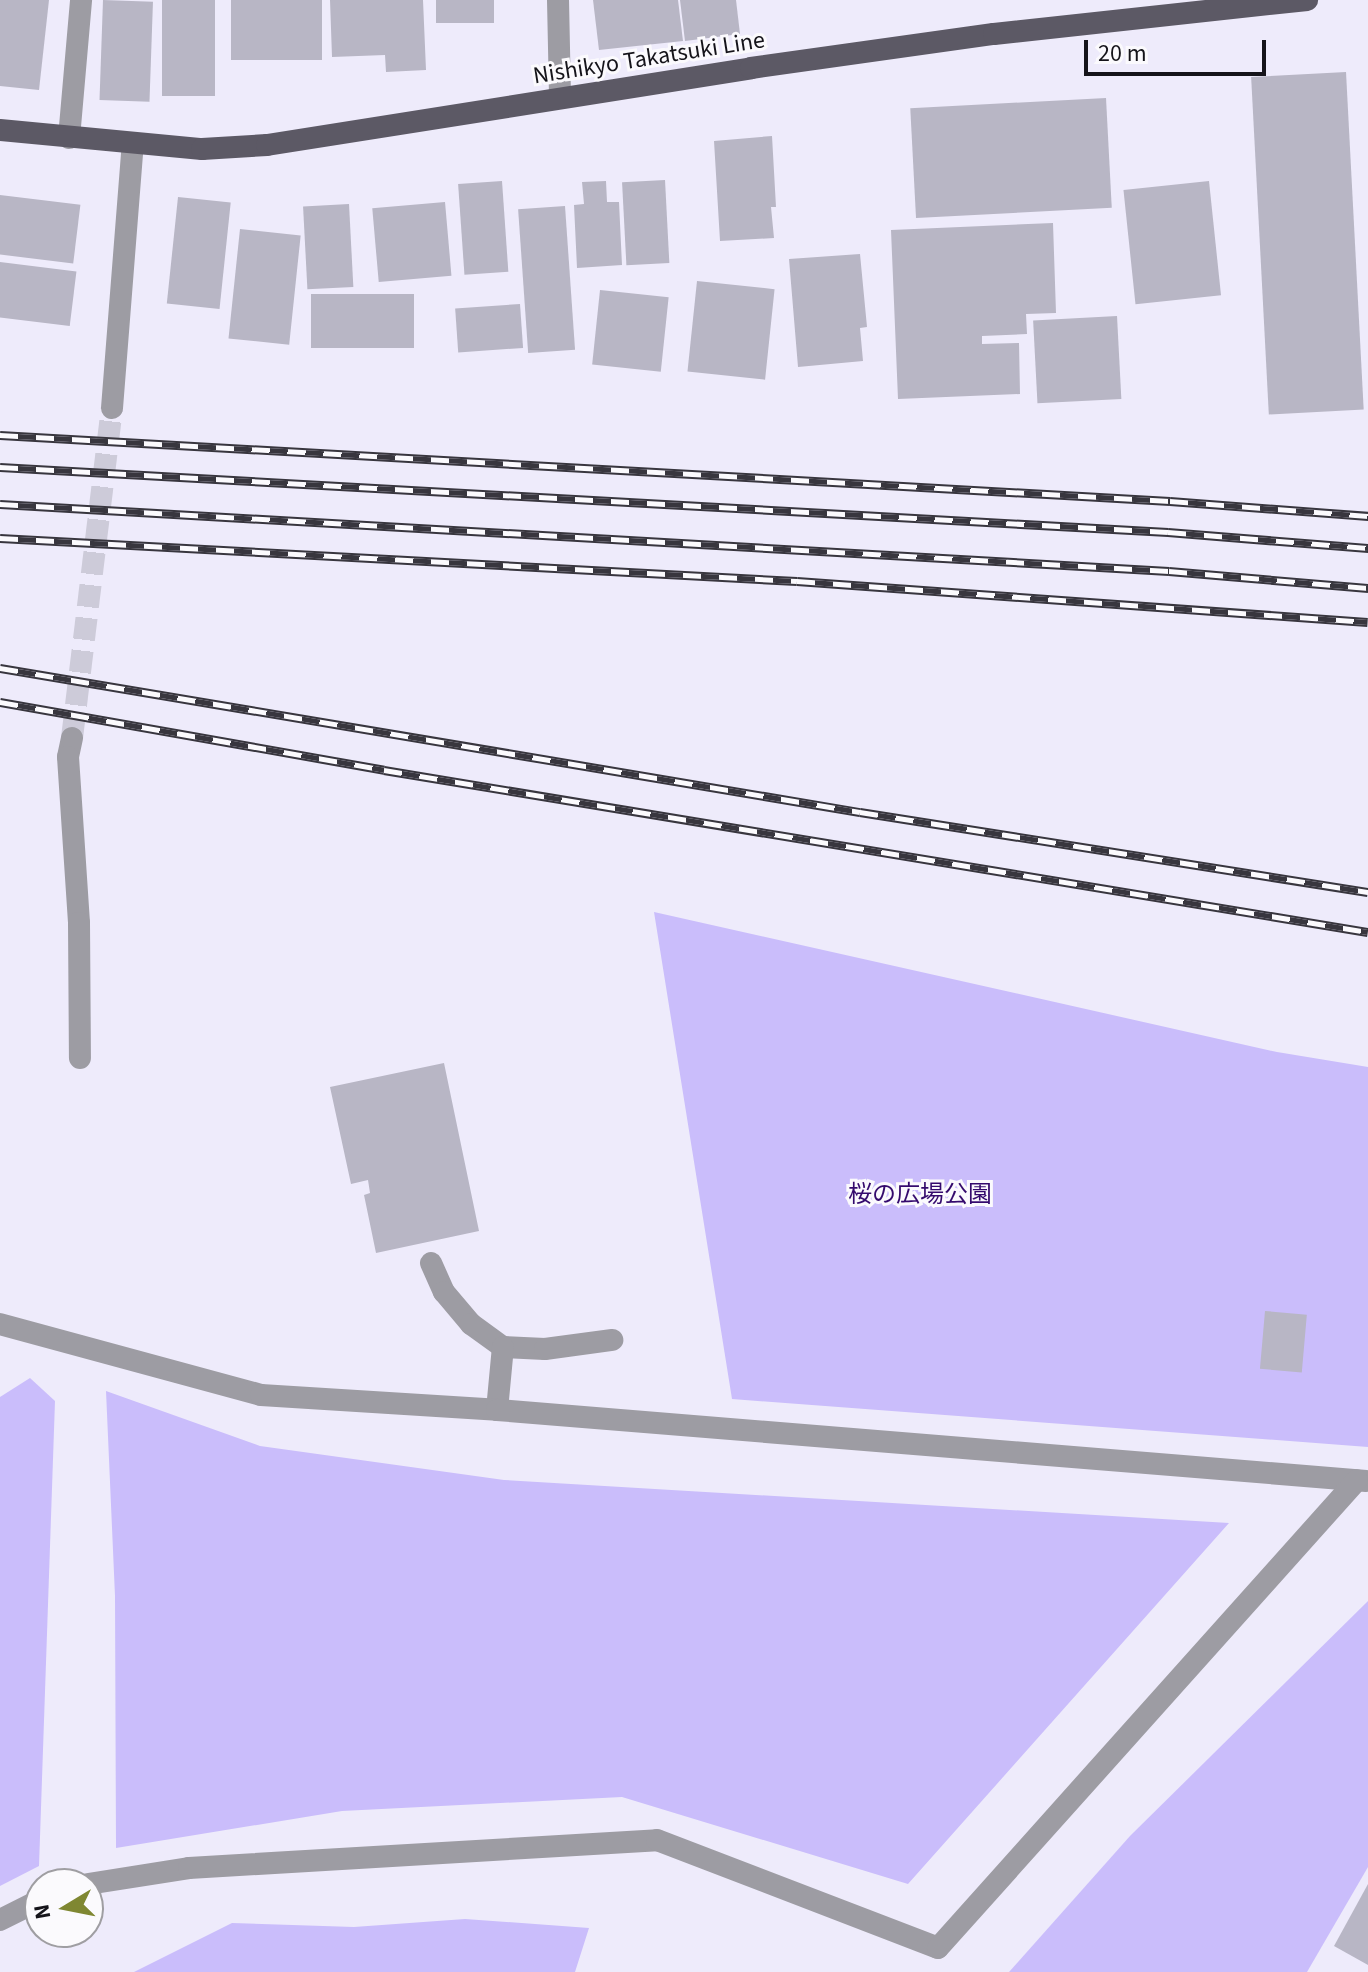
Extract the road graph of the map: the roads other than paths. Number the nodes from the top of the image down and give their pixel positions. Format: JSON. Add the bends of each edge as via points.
{"nodes":[{"id":1,"x":81,"y":0,"type":"edge"},
{"id":2,"x":558,"y":0,"type":"edge"},
{"id":3,"x":1307,"y":0,"type":"edge"},
{"id":4,"x":560,"y":97,"type":"junction"},
{"id":5,"x":0,"y":130,"type":"edge"},
{"id":6,"x":69,"y":138,"type":"junction"},
{"id":7,"x":133,"y":144,"type":"junction"},
{"id":8,"x":112,"y":408,"type":"tunnel mouth"},
{"id":9,"x":72,"y":738,"type":"tunnel mouth"},
{"id":10,"x":80,"y":1058,"type":"dead end"},
{"id":11,"x":431,"y":1263,"type":"dead end"},
{"id":12,"x":0,"y":1324,"type":"edge"},
{"id":13,"x":612,"y":1340,"type":"dead end"},
{"id":14,"x":503,"y":1347,"type":"junction"},
{"id":15,"x":497,"y":1410,"type":"junction"},
{"id":16,"x":1362,"y":1480,"type":"edge"},
{"id":17,"x":104,"y":1881,"type":"edge"},
{"id":18,"x":24,"y":1908,"type":"edge"},
{"id":19,"x":0,"y":1920,"type":"edge"}],
"edges":[{"from":1,"to":6,"type":"street"},
{"from":2,"to":4,"type":"street"},
{"from":3,"to":4,"type":"main road","name":"Nishikyo Takatsuki Line","via":[[994,34]]},
{"from":4,"to":7,"type":"main road","name":"Nishikyo Takatsuki Line","via":[[267,145],[202,149]]},
{"from":5,"to":6,"type":"main road","name":"Nishikyo Takatsuki Line"},
{"from":6,"to":7,"type":"main road","name":"Nishikyo Takatsuki Line"},
{"from":7,"to":8,"type":"street"},
{"from":9,"to":10,"type":"street","via":[[68,757],[79,923]]},
{"from":11,"to":14,"type":"street","via":[[444,1292]]},
{"from":12,"to":15,"type":"street","via":[[261,1395]]},
{"from":13,"to":14,"type":"street","via":[[545,1349]]},
{"from":14,"to":15,"type":"street"},
{"from":15,"to":16,"type":"street"},
{"from":16,"to":17,"type":"street","via":[[938,1948],[657,1840],[189,1868]]},
{"from":18,"to":19,"type":"street"}]}
